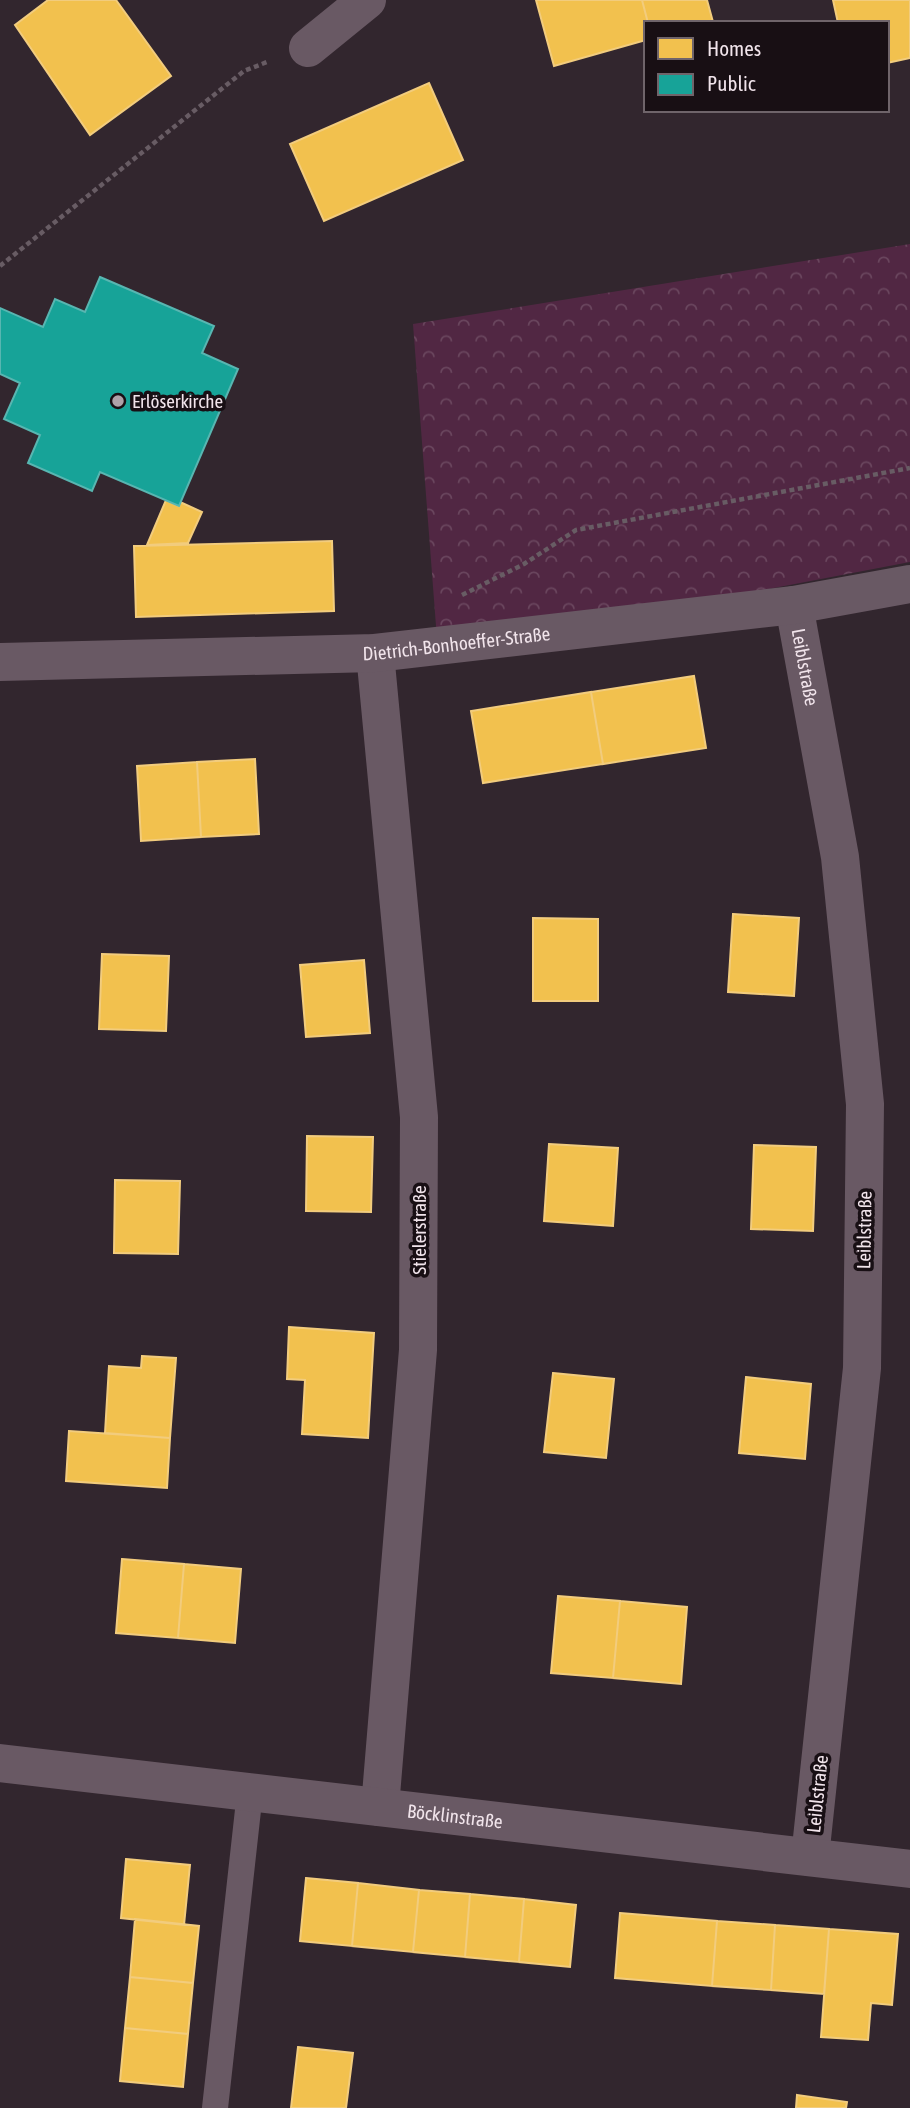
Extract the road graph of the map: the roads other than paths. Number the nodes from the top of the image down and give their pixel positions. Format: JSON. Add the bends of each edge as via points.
{"nodes":[{"id":1,"x":367,"y":0,"type":"edge"},
{"id":2,"x":308,"y":48,"type":"road end"},
{"id":3,"x":910,"y":584,"type":"edge"},
{"id":4,"x":794,"y":605,"type":"junction"},
{"id":5,"x":376,"y":653,"type":"junction"},
{"id":6,"x":0,"y":662,"type":"edge"},
{"id":7,"x":0,"y":1763,"type":"edge"},
{"id":8,"x":250,"y":1792,"type":"junction"},
{"id":9,"x":380,"y":1807,"type":"junction"},
{"id":10,"x":810,"y":1857,"type":"junction"},
{"id":11,"x":910,"y":1869,"type":"edge"},
{"id":12,"x":215,"y":2108,"type":"edge"}],
"edges":[{"from":1,"to":2,"type":"street"},
{"from":3,"to":4,"type":"street","name":"Dietrich-Bonhoeffer-Straße"},
{"from":4,"to":5,"type":"street","name":"Dietrich-Bonhoeffer-Straße"},
{"from":4,"to":10,"type":"street","name":"Leiblstraße","via":[[840,858],[865,1104],[862,1367]]},
{"from":5,"to":6,"type":"street","name":"Dietrich-Bonhoeffer-Straße"},
{"from":5,"to":9,"type":"street","name":"Stielerstraße","via":[[419,1117],[418,1350]]},
{"from":7,"to":8,"type":"street","name":"Böcklinstraße"},
{"from":8,"to":9,"type":"street","name":"Böcklinstraße"},
{"from":8,"to":12,"type":"lane"},
{"from":9,"to":10,"type":"street","name":"Böcklinstraße"},
{"from":10,"to":11,"type":"street","name":"Böcklinstraße"}]}
